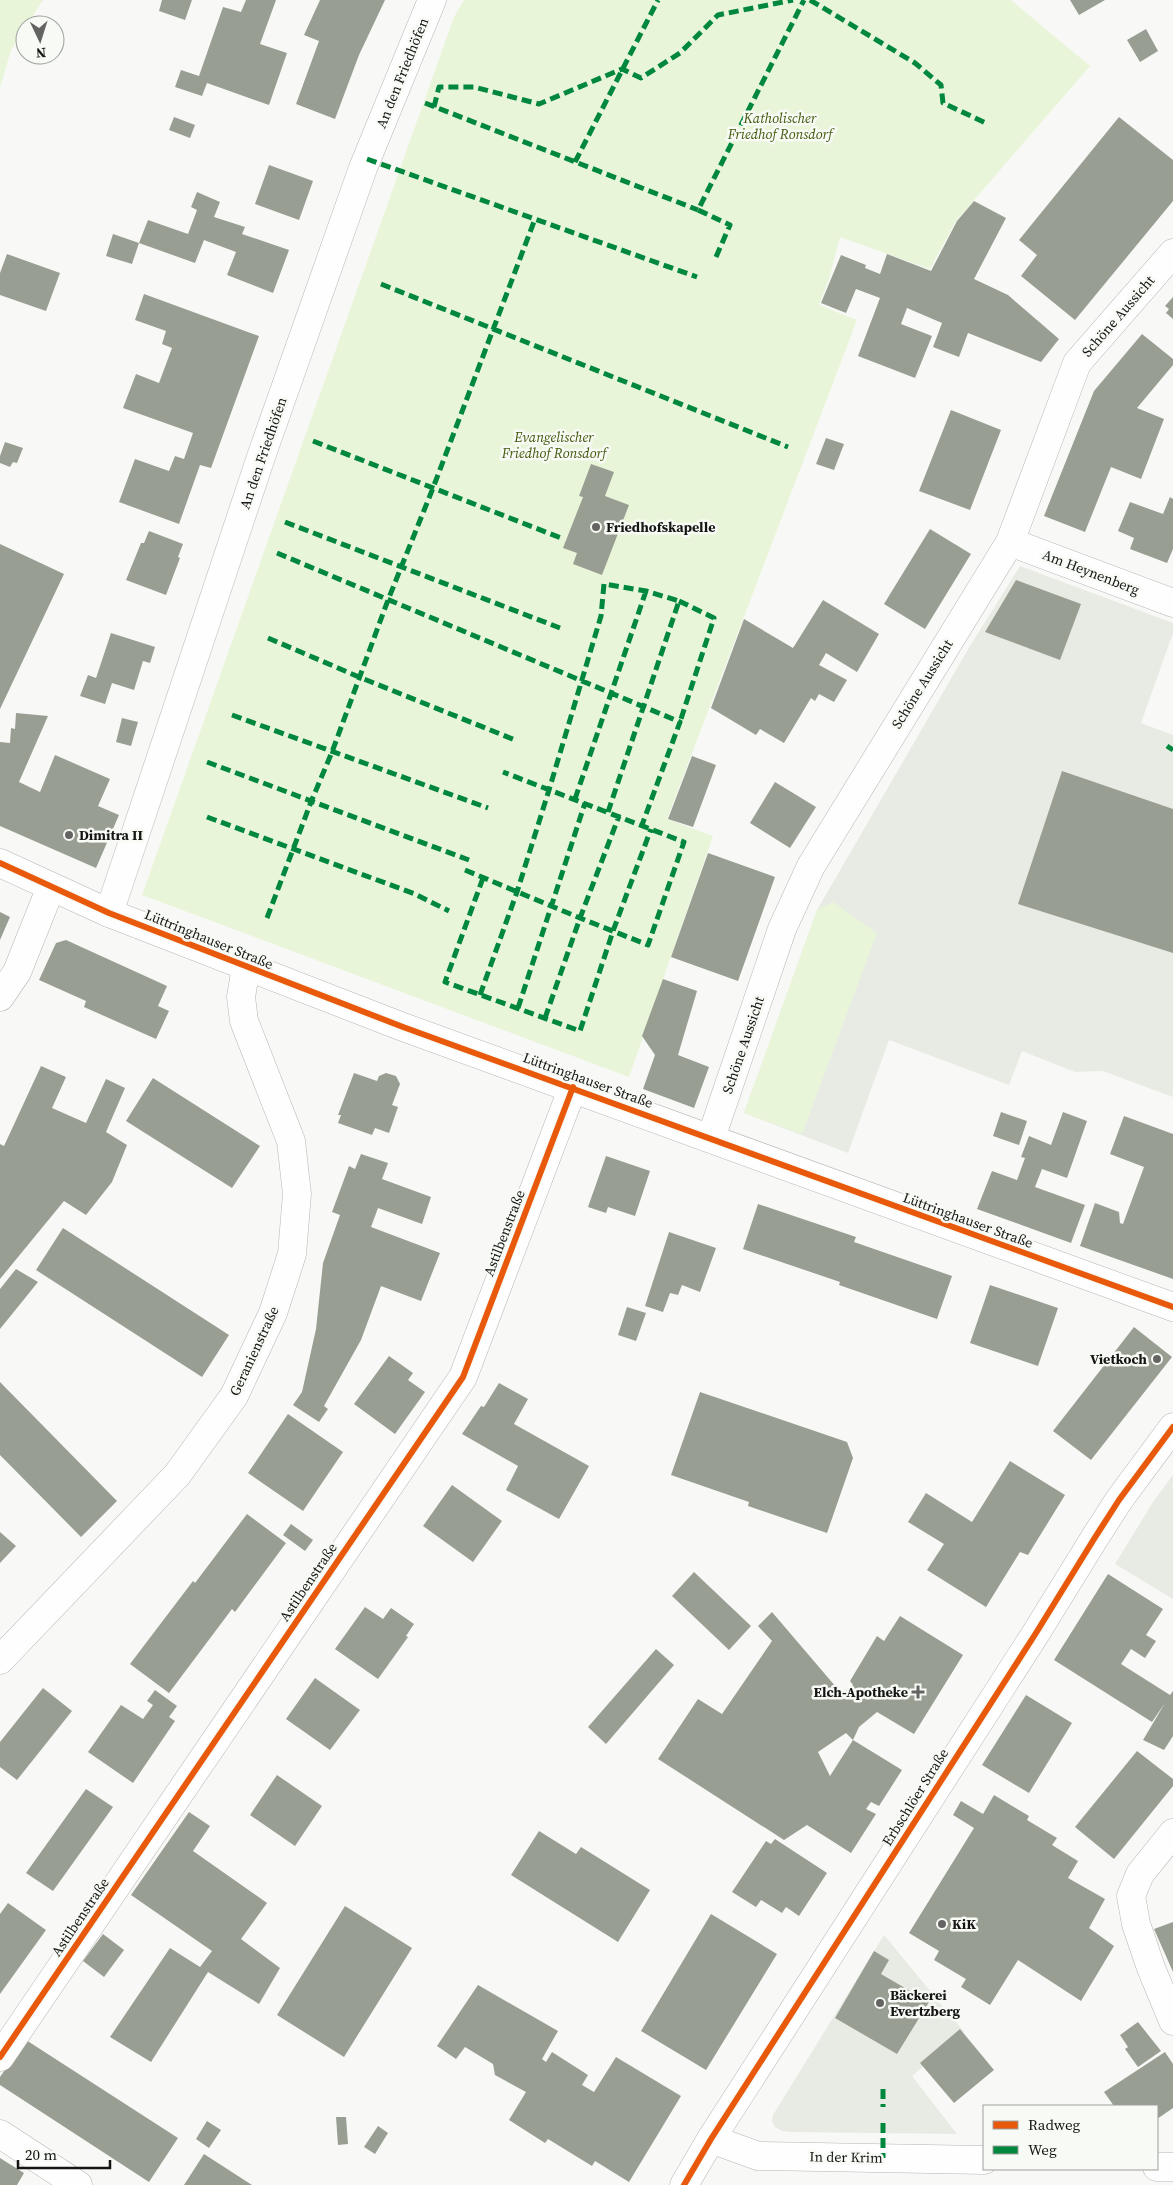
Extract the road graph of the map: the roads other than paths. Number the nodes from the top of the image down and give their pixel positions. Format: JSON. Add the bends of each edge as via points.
{"nodes":[{"id":1,"x":432,"y":0,"type":"edge"},
{"id":2,"x":1173,"y":253,"type":"edge"},
{"id":3,"x":1010,"y":542,"type":"junction"},
{"id":4,"x":1173,"y":603,"type":"edge"},
{"id":5,"x":0,"y":863,"type":"edge"},
{"id":6,"x":51,"y":887,"type":"junction"},
{"id":7,"x":110,"y":913,"type":"junction"},
{"id":8,"x":246,"y":967,"type":"junction"},
{"id":9,"x":0,"y":997,"type":"edge"},
{"id":10,"x":573,"y":1087,"type":"junction"},
{"id":11,"x":712,"y":1138,"type":"junction"},
{"id":12,"x":1173,"y":1307,"type":"edge"},
{"id":13,"x":1173,"y":1427,"type":"edge"},
{"id":14,"x":0,"y":1660,"type":"edge"},
{"id":15,"x":1173,"y":1833,"type":"edge"},
{"id":16,"x":1173,"y":2021,"type":"edge"},
{"id":17,"x":0,"y":2057,"type":"edge"},
{"id":18,"x":0,"y":2134,"type":"edge"},
{"id":19,"x":711,"y":2139,"type":"junction"},
{"id":20,"x":983,"y":2160,"type":"edge"},
{"id":21,"x":1158,"y":2167,"type":"edge"},
{"id":22,"x":1173,"y":2168,"type":"edge"},
{"id":23,"x":78,"y":2185,"type":"edge"},
{"id":24,"x":684,"y":2185,"type":"edge"}],
"edges":[{"from":1,"to":7,"type":"street","name":"An den Friedhöfen","via":[[363,168],[262,454]]},
{"from":2,"to":3,"type":"street","name":"Schöne Aussicht","via":[[1078,363]]},
{"from":3,"to":4,"type":"street","name":"Am Heynenberg"},
{"from":3,"to":11,"type":"street","name":"Schöne Aussicht","via":[[796,894]]},
{"from":5,"to":6,"type":"street","name":"Lüttringhauser Straße"},
{"from":6,"to":7,"type":"street","name":"Lüttringhauser Straße"},
{"from":6,"to":9,"type":"street","via":[[16,972]]},
{"from":7,"to":8,"type":"street","name":"Lüttringhauser Straße"},
{"from":8,"to":10,"type":"street","name":"Lüttringhauser Straße"},
{"from":8,"to":14,"type":"street","name":"Geranienstraße","via":[[240,997],[244,1021],[291,1141],[297,1194],[292,1254],[273,1313],[234,1396],[177,1475]]},
{"from":10,"to":11,"type":"street","name":"Lüttringhauser Straße"},
{"from":10,"to":17,"type":"street","name":"Astilbenstraße","via":[[462,1377]]},
{"from":11,"to":12,"type":"street","name":"Lüttringhauser Straße"},
{"from":13,"to":19,"type":"street","name":"Erbschlöer Straße","via":[[1119,1500]]},
{"from":15,"to":16,"type":"street","via":[[1140,1874],[1131,1896],[1139,1933]]},
{"from":18,"to":23,"type":"street"},
{"from":19,"to":20,"type":"street","name":"In der Krim","via":[[758,2156]]},
{"from":19,"to":24,"type":"street","name":"Erbschlöer Straße"},
{"from":21,"to":22,"type":"street"}]}
